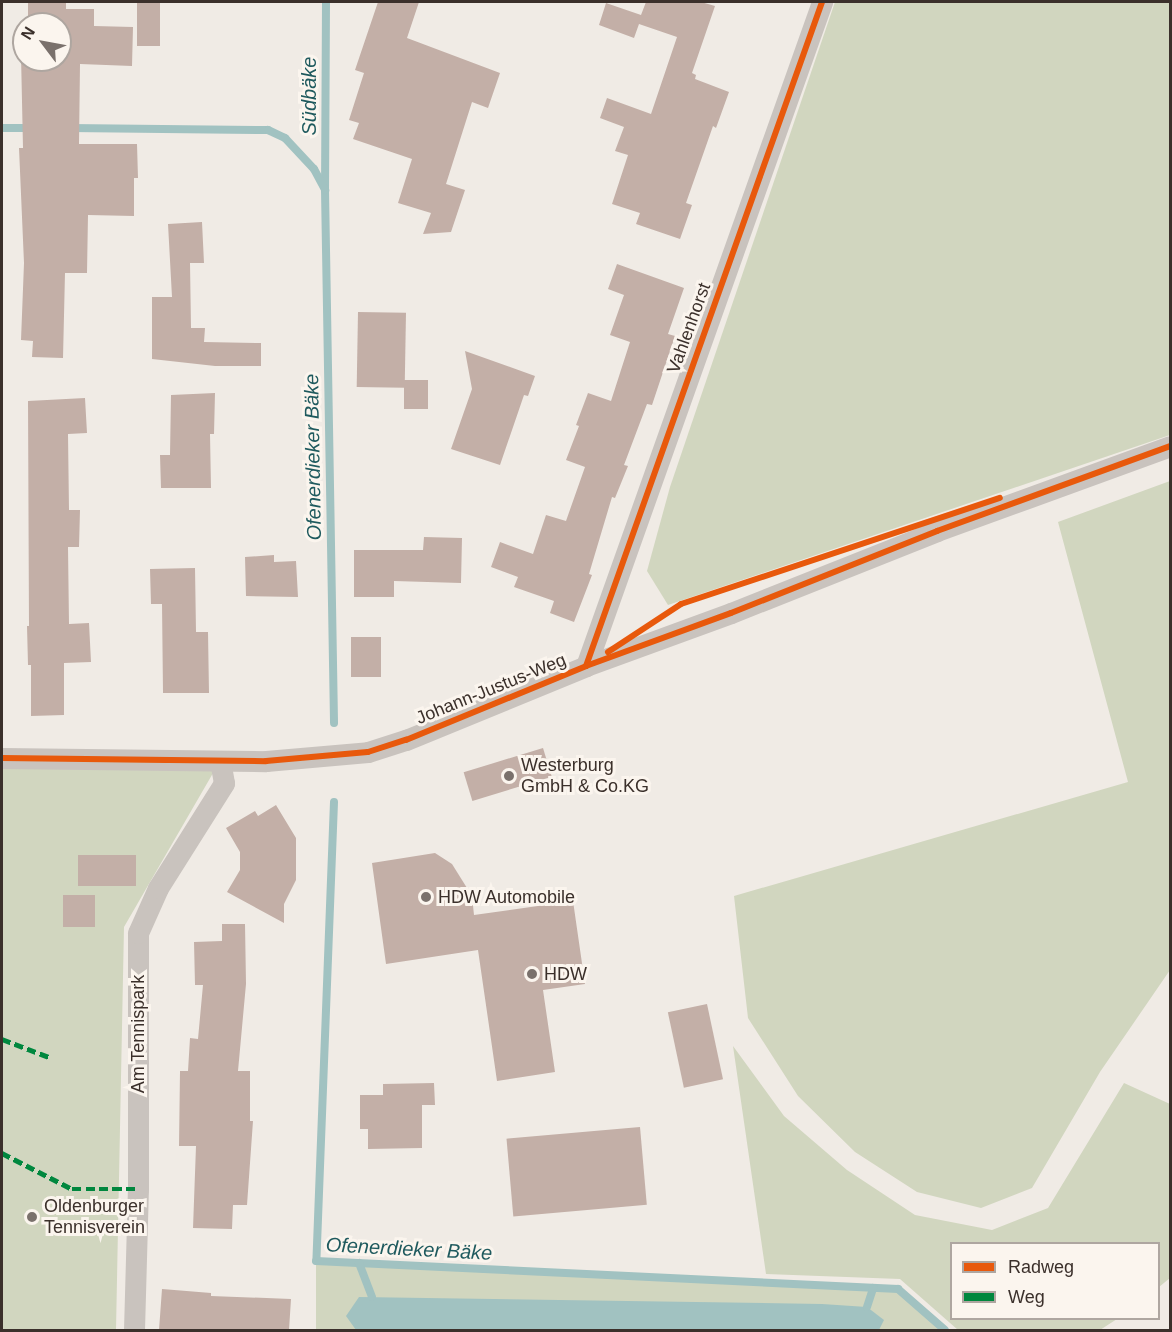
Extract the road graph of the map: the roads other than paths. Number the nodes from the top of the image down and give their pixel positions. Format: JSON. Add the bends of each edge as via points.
{"nodes":[{"id":1,"x":822,"y":2,"type":"edge"},
{"id":2,"x":1170,"y":446,"type":"edge"},
{"id":3,"x":586,"y":666,"type":"junction"},
{"id":4,"x":2,"y":758,"type":"edge"},
{"id":5,"x":220,"y":761,"type":"junction"},
{"id":6,"x":134,"y":1330,"type":"edge"}],
"edges":[{"from":1,"to":3,"type":"street","name":"Vahlenhorst"},
{"from":2,"to":3,"type":"street","name":"Johann-Justus-Weg"},
{"from":3,"to":5,"type":"street","name":"Johann-Justus-Weg","via":[[368,752]]},
{"from":4,"to":5,"type":"street","name":"Johann-Justus-Weg"},
{"from":5,"to":6,"type":"street","name":"Am Tennispark","via":[[224,783],[159,888],[138,933]]}]}
